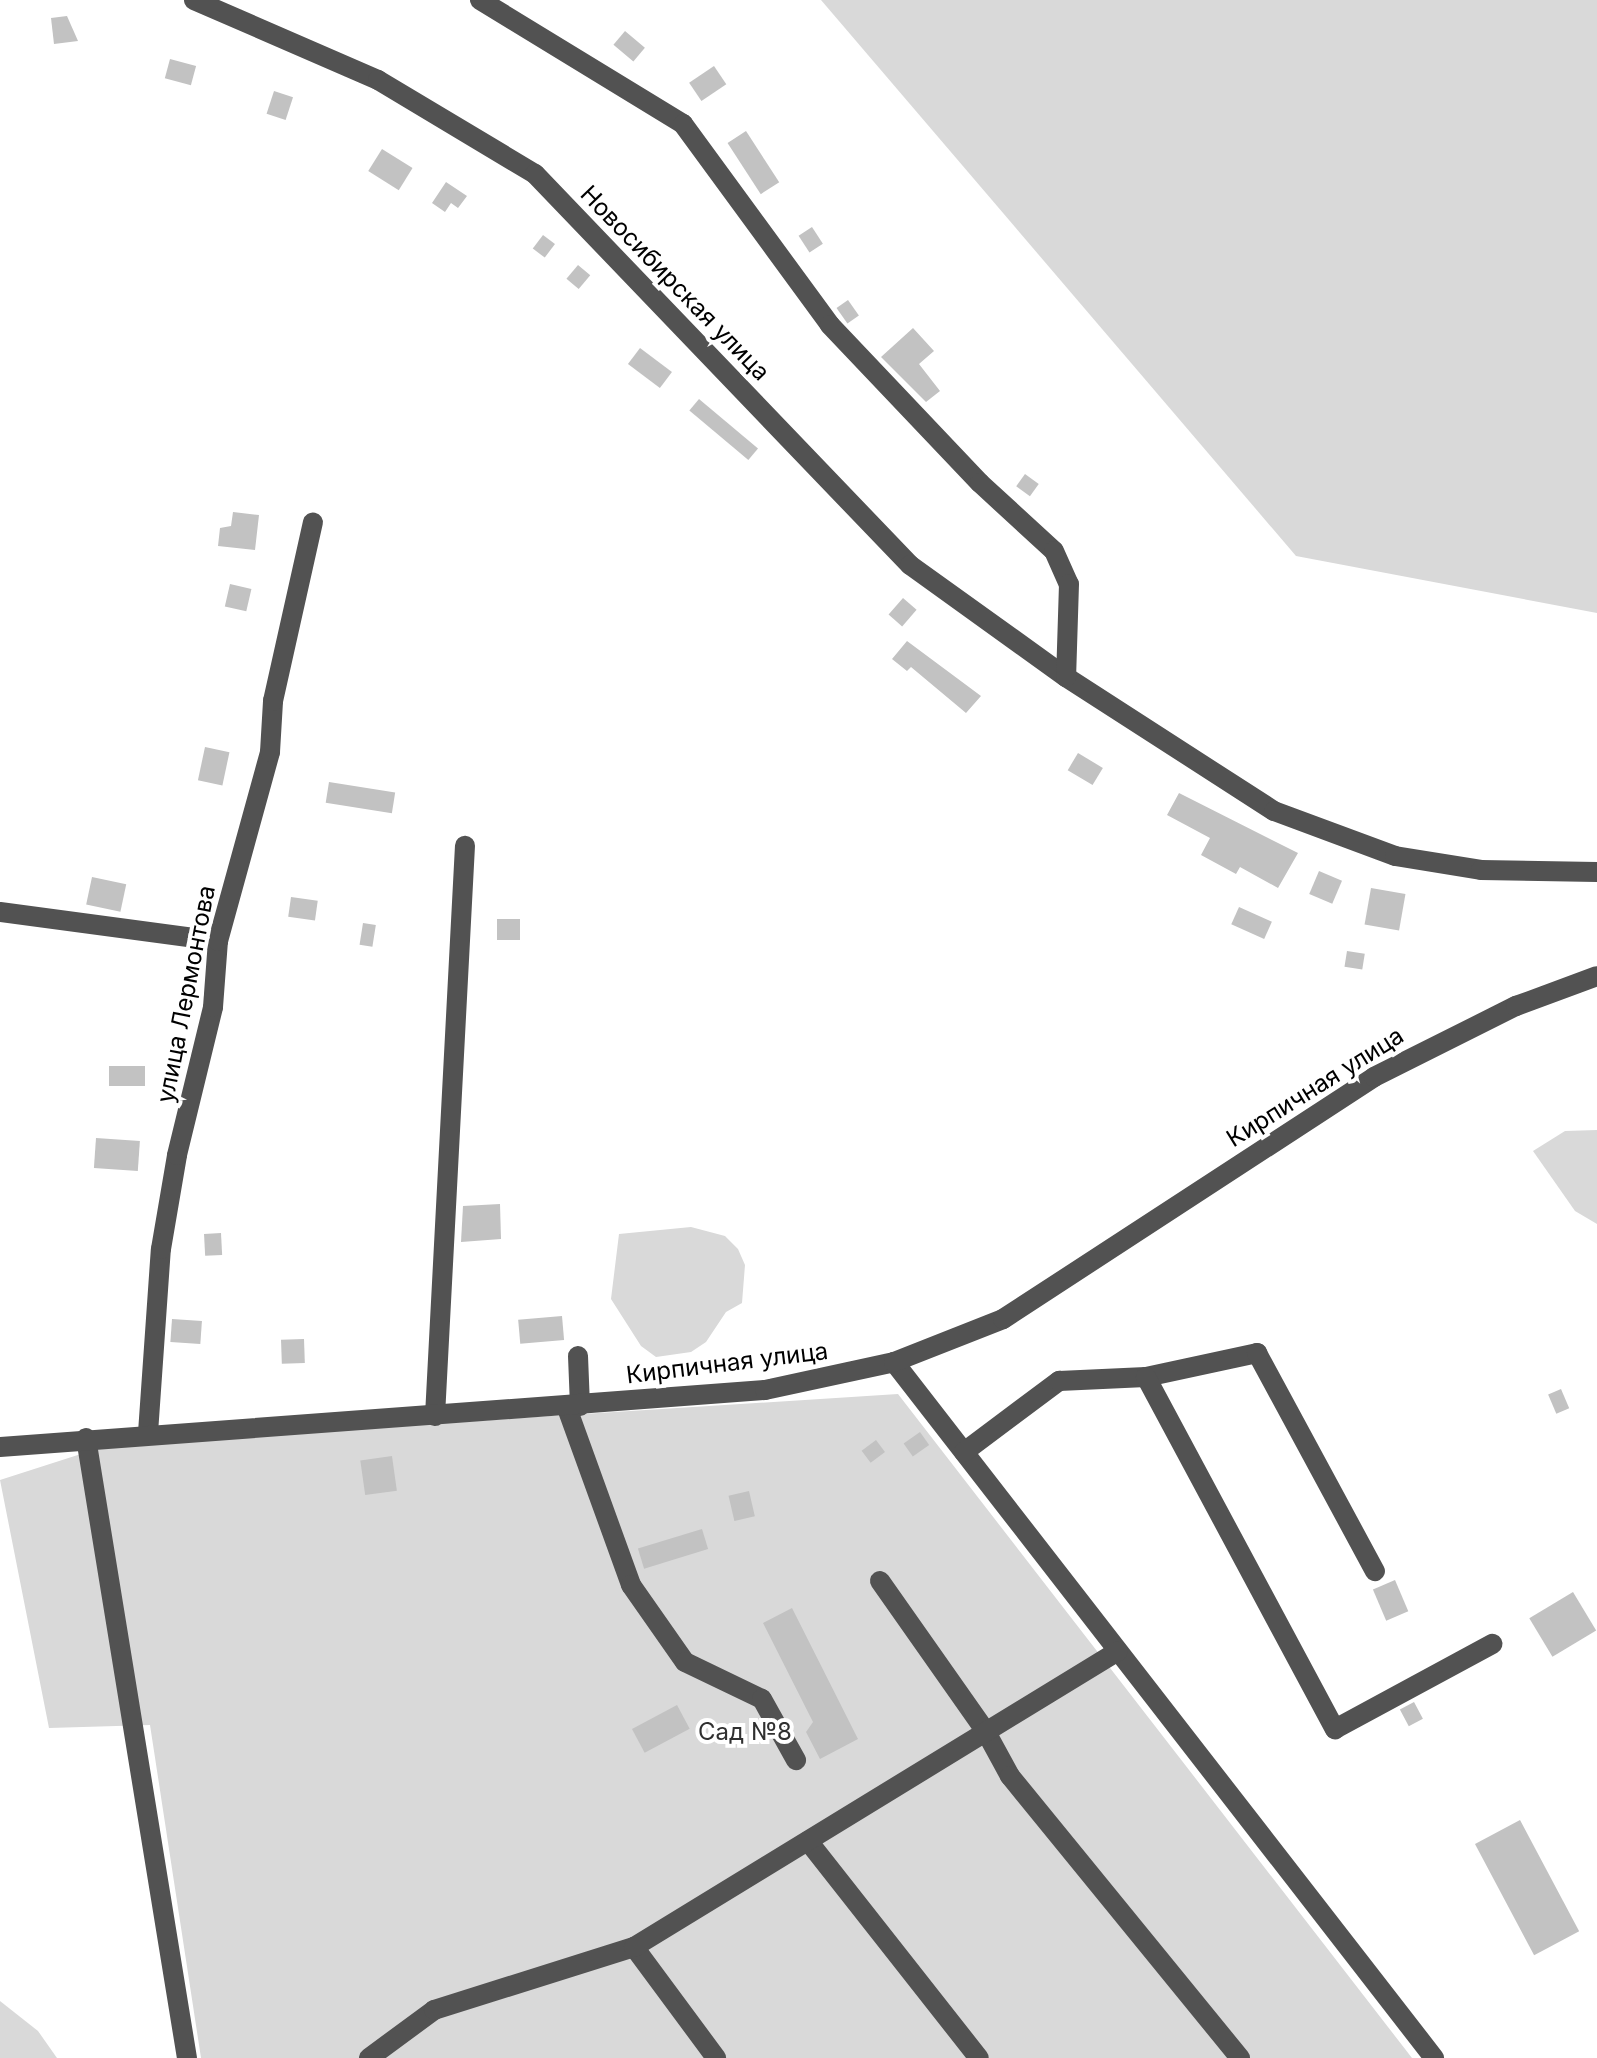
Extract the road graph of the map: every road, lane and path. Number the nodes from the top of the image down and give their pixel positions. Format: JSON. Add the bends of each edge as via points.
{"nodes":[{"id":1,"x":194,"y":0,"type":"edge"},
{"id":2,"x":480,"y":0,"type":"edge"},
{"id":3,"x":313,"y":522,"type":"dead end"},
{"id":4,"x":1066,"y":677,"type":"junction"},
{"id":5,"x":465,"y":846,"type":"dead end"},
{"id":6,"x":1597,"y":872,"type":"edge"},
{"id":7,"x":0,"y":912,"type":"edge"},
{"id":8,"x":218,"y":941,"type":"junction"},
{"id":9,"x":1597,"y":976,"type":"edge"},
{"id":10,"x":578,"y":1356,"type":"dead end"},
{"id":11,"x":894,"y":1362,"type":"junction"},
{"id":12,"x":1146,"y":1377,"type":"junction"},
{"id":13,"x":574,"y":1407,"type":"junction"},
{"id":14,"x":435,"y":1416,"type":"junction"},
{"id":15,"x":148,"y":1433,"type":"junction"},
{"id":16,"x":86,"y":1438,"type":"junction"},
{"id":17,"x":0,"y":1447,"type":"edge"},
{"id":18,"x":964,"y":1452,"type":"junction"},
{"id":19,"x":1375,"y":1571,"type":"dead end"},
{"id":20,"x":880,"y":1581,"type":"dead end"},
{"id":21,"x":1492,"y":1644,"type":"dead end"},
{"id":22,"x":1118,"y":1651,"type":"junction"},
{"id":23,"x":986,"y":1732,"type":"junction"},
{"id":24,"x":796,"y":1760,"type":"dead end"},
{"id":25,"x":808,"y":1841,"type":"junction"},
{"id":26,"x":634,"y":1947,"type":"junction"},
{"id":27,"x":187,"y":2058,"type":"edge"},
{"id":28,"x":369,"y":2058,"type":"edge"},
{"id":29,"x":716,"y":2058,"type":"edge"},
{"id":30,"x":979,"y":2058,"type":"edge"},
{"id":31,"x":1240,"y":2058,"type":"edge"},
{"id":32,"x":1434,"y":2058,"type":"edge"}],
"edges":[{"from":1,"to":4,"type":"street","name":"Новосибирская улица","via":[[378,80],[535,174],[910,565]]},
{"from":2,"to":4,"type":"street","via":[[683,124],[838,335],[980,483],[1054,551],[1069,584]]},
{"from":3,"to":8,"type":"street","name":"улица Лермонтова","via":[[273,701],[270,752]]},
{"from":4,"to":6,"type":"street","name":"Новосибирская улица","via":[[1274,811],[1395,856],[1481,870]]},
{"from":5,"to":14,"type":"street"},
{"from":7,"to":8,"type":"street"},
{"from":8,"to":15,"type":"street","name":"улица Лермонтова","via":[[213,1007],[177,1155],[161,1249]]},
{"from":9,"to":11,"type":"street","name":"Кирпичная улица","via":[[1516,1006],[1374,1077],[1003,1319]]},
{"from":10,"to":13,"type":"street"},
{"from":11,"to":13,"type":"street","name":"Кирпичная улица","via":[[765,1390]]},
{"from":11,"to":18,"type":"street"},
{"from":12,"to":18,"type":"street","via":[[1059,1381]]},
{"from":12,"to":19,"type":"street","via":[[1257,1353]]},
{"from":12,"to":21,"type":"street","via":[[1335,1729]]},
{"from":13,"to":14,"type":"street","name":"Кирпичная улица"},
{"from":13,"to":24,"type":"street","via":[[631,1585],[685,1662],[762,1699]]},
{"from":14,"to":15,"type":"street","name":"Кирпичная улица"},
{"from":15,"to":16,"type":"street","name":"Кирпичная улица"},
{"from":16,"to":17,"type":"street","name":"Кирпичная улица"},
{"from":16,"to":27,"type":"street"},
{"from":18,"to":22,"type":"street"},
{"from":20,"to":23,"type":"street"},
{"from":22,"to":23,"type":"street"},
{"from":22,"to":32,"type":"street"},
{"from":23,"to":25,"type":"street"},
{"from":23,"to":31,"type":"street","via":[[1010,1776]]},
{"from":25,"to":26,"type":"street"},
{"from":25,"to":30,"type":"street"},
{"from":26,"to":28,"type":"street","via":[[434,2010]]},
{"from":26,"to":29,"type":"street"}]}
